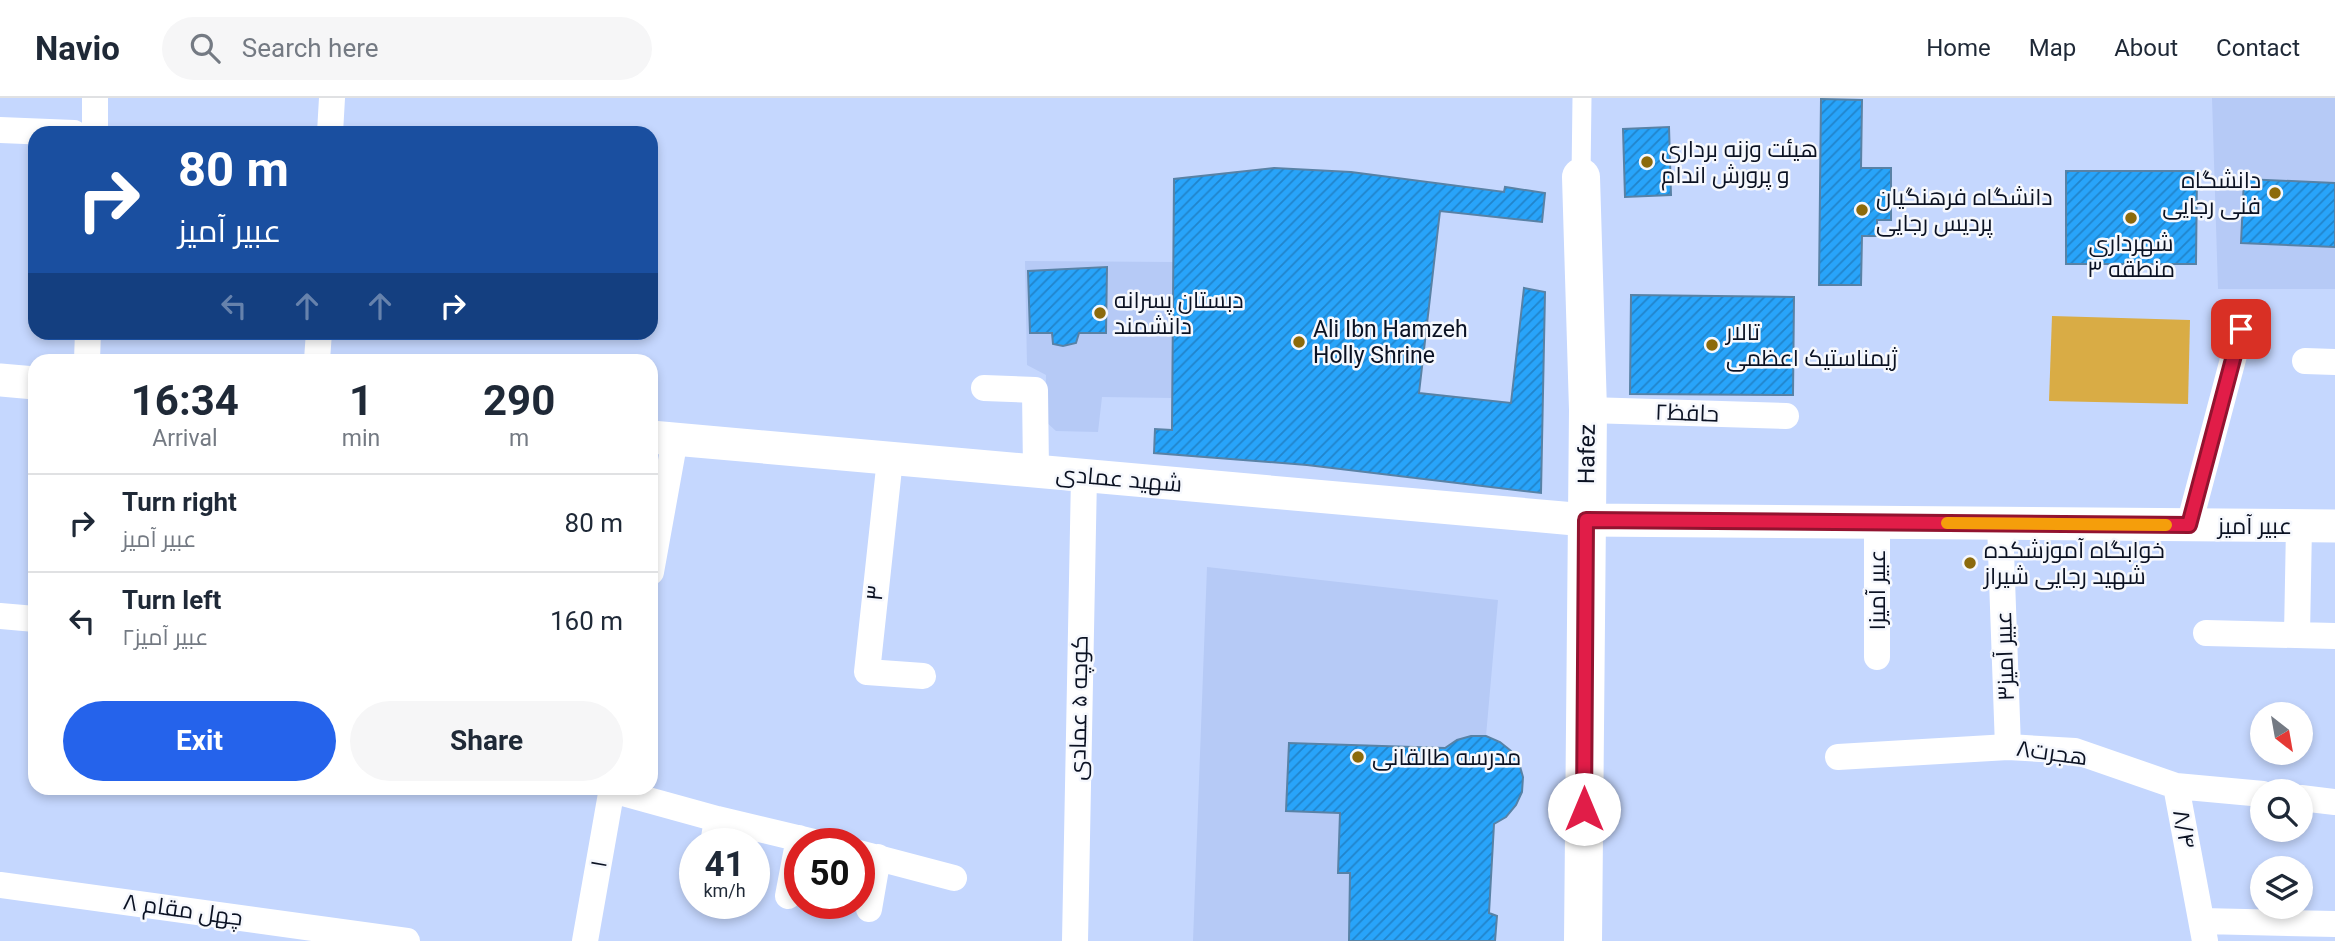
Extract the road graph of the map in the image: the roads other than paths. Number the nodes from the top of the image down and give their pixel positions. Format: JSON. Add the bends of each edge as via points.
{"nodes":[{"id":1,"x":95,"y":98,"type":"edge"},
{"id":2,"x":332,"y":98,"type":"edge"},
{"id":3,"x":1582,"y":98,"type":"edge"},
{"id":4,"x":95,"y":126,"type":"edge"},
{"id":5,"x":330,"y":126,"type":"edge"},
{"id":6,"x":0,"y":130,"type":"edge"},
{"id":7,"x":28,"y":131,"type":"edge"},
{"id":8,"x":1581,"y":177,"type":"joint"},
{"id":9,"x":2241,"y":329,"type":"dead end"},
{"id":10,"x":2305,"y":360,"type":"dead end"},
{"id":11,"x":2335,"y":362,"type":"edge"},
{"id":12,"x":0,"y":380,"type":"edge"},
{"id":13,"x":28,"y":382,"type":"edge"},
{"id":14,"x":984,"y":388,"type":"dead end"},
{"id":15,"x":1588,"y":410,"type":"junction"},
{"id":16,"x":1786,"y":416,"type":"dead end"},
{"id":17,"x":663,"y":438,"type":"edge"},
{"id":18,"x":890,"y":458,"type":"junction"},
{"id":19,"x":1036,"y":471,"type":"junction"},
{"id":20,"x":1084,"y":476,"type":"junction"},
{"id":21,"x":658,"y":494,"type":"edge"},
{"id":22,"x":1586,"y":520,"type":"junction"},
{"id":23,"x":1877,"y":523,"type":"junction"},
{"id":24,"x":2000,"y":524,"type":"junction"},
{"id":25,"x":2189,"y":525,"type":"junction"},
{"id":26,"x":2299,"y":526,"type":"junction"},
{"id":27,"x":2335,"y":526,"type":"edge"},
{"id":28,"x":0,"y":616,"type":"edge"},
{"id":29,"x":28,"y":618,"type":"edge"},
{"id":30,"x":2206,"y":633,"type":"dead end"},
{"id":31,"x":2297,"y":635,"type":"junction"},
{"id":32,"x":2335,"y":636,"type":"edge"},
{"id":33,"x":1877,"y":657,"type":"dead end"},
{"id":34,"x":923,"y":676,"type":"dead end"},
{"id":35,"x":2008,"y":747,"type":"junction"},
{"id":36,"x":1838,"y":757,"type":"dead end"},
{"id":37,"x":2176,"y":786,"type":"junction"},
{"id":38,"x":2250,"y":793,"type":"edge"},
{"id":39,"x":611,"y":795,"type":"edge"},
{"id":40,"x":627,"y":795,"type":"edge"},
{"id":41,"x":2313,"y":799,"type":"edge"},
{"id":42,"x":2335,"y":802,"type":"edge"},
{"id":43,"x":708,"y":828,"type":"edge"},
{"id":44,"x":875,"y":857,"type":"edge"},
{"id":45,"x":954,"y":878,"type":"dead end"},
{"id":46,"x":0,"y":885,"type":"edge"},
{"id":47,"x":2335,"y":924,"type":"edge"},
{"id":48,"x":2203,"y":931,"type":"edge"},
{"id":49,"x":407,"y":941,"type":"edge"},
{"id":50,"x":585,"y":941,"type":"edge"},
{"id":51,"x":1075,"y":941,"type":"edge"},
{"id":52,"x":1583,"y":941,"type":"edge"}],
"edges":[{"from":1,"to":4,"type":"street"},
{"from":2,"to":5,"type":"street"},
{"from":3,"to":8,"type":"street"},
{"from":6,"to":7,"type":"street"},
{"from":8,"to":15,"type":"main road","name":"Hafez"},
{"from":9,"to":25,"type":"street"},
{"from":10,"to":11,"type":"street"},
{"from":12,"to":13,"type":"street"},
{"from":14,"to":19,"type":"street","via":[[1035,390]]},
{"from":15,"to":16,"type":"street","name":"۲حافظ"},
{"from":15,"to":22,"type":"main road","name":"Hafez"},
{"from":17,"to":18,"type":"street","name":"شهید عمادی"},
{"from":17,"to":21,"type":"street"},
{"from":18,"to":19,"type":"street","name":"شهید عمادی"},
{"from":18,"to":34,"type":"street","name":"۳","via":[[867,672]]},
{"from":19,"to":20,"type":"street","name":"شهید عمادی"},
{"from":20,"to":22,"type":"street","name":"شهید عمادی"},
{"from":20,"to":51,"type":"street","name":"کوچه ۵ عمادی"},
{"from":22,"to":23,"type":"street","name":"عبیر آمیز"},
{"from":22,"to":52,"type":"main road","name":"Hafez"},
{"from":23,"to":24,"type":"street","name":"عبیر آمیز"},
{"from":23,"to":33,"type":"street","name":"۱عبیر آمیز"},
{"from":24,"to":25,"type":"street","name":"عبیر آمیز"},
{"from":24,"to":35,"type":"street","name":"۳عبیر آمیز"},
{"from":25,"to":26,"type":"street","name":"عبیر آمیز"},
{"from":26,"to":27,"type":"street","name":"عبیر آمیز"},
{"from":26,"to":31,"type":"street"},
{"from":28,"to":29,"type":"street"},
{"from":30,"to":31,"type":"street"},
{"from":31,"to":32,"type":"street"},
{"from":35,"to":36,"type":"street","name":"هجرت۸"},
{"from":35,"to":37,"type":"street","name":"هجرت۸","via":[[2075,751]]},
{"from":37,"to":38,"type":"street","name":"هجرت۸"},
{"from":37,"to":48,"type":"street","name":"۸/۴"},
{"from":39,"to":50,"type":"street","name":"۱"},
{"from":40,"to":43,"type":"street"},
{"from":41,"to":42,"type":"street"},
{"from":44,"to":45,"type":"street"},
{"from":46,"to":49,"type":"street","name":"چهل مقام ۸"},
{"from":47,"to":48,"type":"street"}]}
